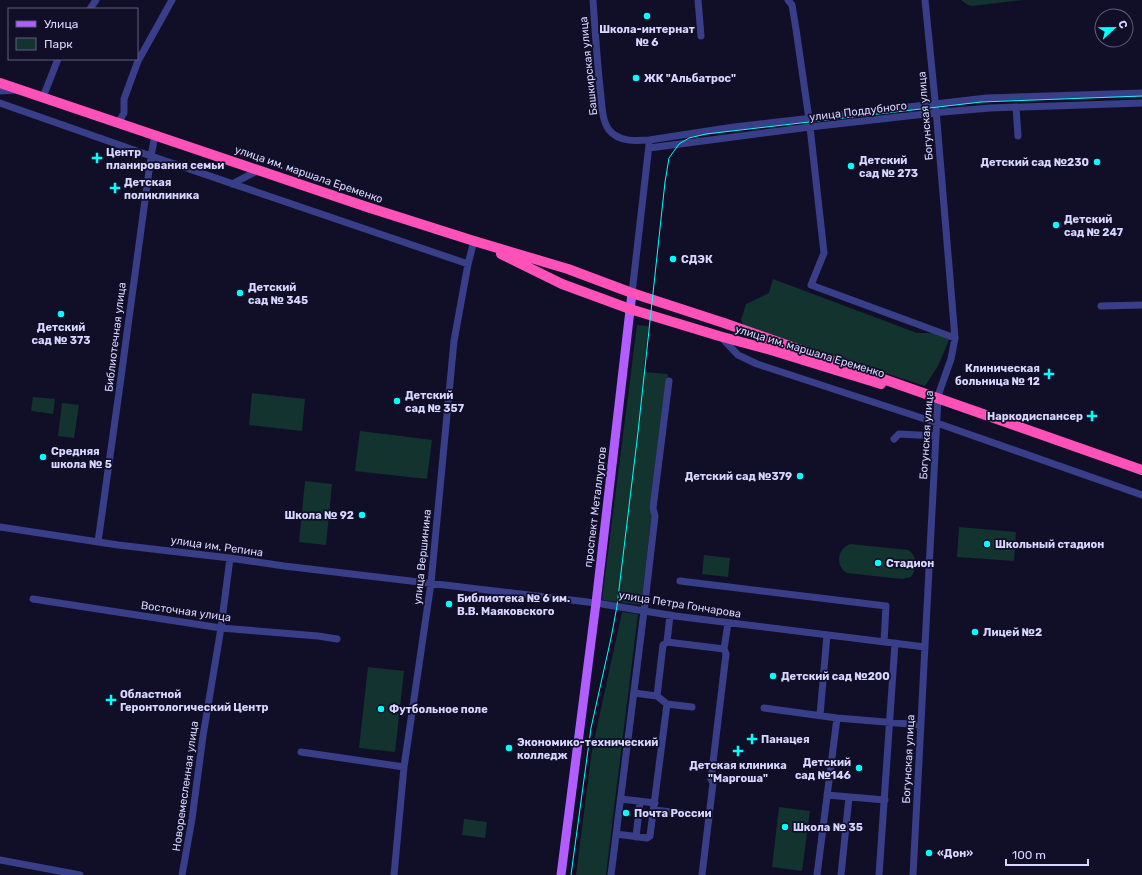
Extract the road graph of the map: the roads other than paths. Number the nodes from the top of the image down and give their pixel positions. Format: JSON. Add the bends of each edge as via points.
{"nodes":[{"id":1,"x":172,"y":0,"type":"edge"},
{"id":2,"x":592,"y":0,"type":"edge"},
{"id":3,"x":698,"y":0,"type":"edge"},
{"id":4,"x":788,"y":0,"type":"edge"},
{"id":5,"x":925,"y":0,"type":"edge"},
{"id":6,"x":701,"y":36,"type":"dead end"},
{"id":7,"x":58,"y":60,"type":"edge"},
{"id":8,"x":0,"y":83,"type":"edge"},
{"id":9,"x":22,"y":90,"type":"junction"},
{"id":10,"x":0,"y":91,"type":"edge"},
{"id":11,"x":1142,"y":93,"type":"edge"},
{"id":12,"x":43,"y":97,"type":"junction"},
{"id":13,"x":0,"y":103,"type":"edge"},
{"id":14,"x":1142,"y":103,"type":"edge"},
{"id":15,"x":935,"y":104,"type":"junction"},
{"id":16,"x":1016,"y":107,"type":"junction"},
{"id":17,"x":936,"y":113,"type":"junction"},
{"id":18,"x":809,"y":119,"type":"junction"},
{"id":19,"x":118,"y":123,"type":"junction"},
{"id":20,"x":810,"y":127,"type":"junction"},
{"id":21,"x":700,"y":133,"type":"joint"},
{"id":22,"x":155,"y":135,"type":"junction"},
{"id":23,"x":1018,"y":136,"type":"dead end"},
{"id":24,"x":649,"y":144,"type":"junction"},
{"id":25,"x":151,"y":156,"type":"junction"},
{"id":26,"x":259,"y":170,"type":"junction"},
{"id":27,"x":232,"y":184,"type":"junction"},
{"id":28,"x":474,"y":241,"type":"junction"},
{"id":29,"x":468,"y":264,"type":"junction"},
{"id":30,"x":568,"y":269,"type":"junction"},
{"id":31,"x":562,"y":284,"type":"junction"},
{"id":32,"x":632,"y":293,"type":"junction"},
{"id":33,"x":1142,"y":305,"type":"edge"},
{"id":34,"x":1101,"y":306,"type":"dead end"},
{"id":35,"x":630,"y":309,"type":"junction"},
{"id":36,"x":724,"y":322,"type":"junction"},
{"id":37,"x":719,"y":336,"type":"junction"},
{"id":38,"x":955,"y":338,"type":"junction"},
{"id":39,"x":669,"y":381,"type":"dead end"},
{"id":40,"x":938,"y":400,"type":"junction"},
{"id":41,"x":937,"y":423,"type":"junction"},
{"id":42,"x":936,"y":436,"type":"junction"},
{"id":43,"x":894,"y":439,"type":"dead end"},
{"id":44,"x":1142,"y":470,"type":"edge"},
{"id":45,"x":1142,"y":478,"type":"edge"},
{"id":46,"x":1142,"y":495,"type":"edge"},
{"id":47,"x":0,"y":527,"type":"edge"},
{"id":48,"x":98,"y":542,"type":"junction"},
{"id":49,"x":230,"y":558,"type":"junction"},
{"id":50,"x":680,"y":581,"type":"dead end"},
{"id":51,"x":431,"y":583,"type":"junction"},
{"id":52,"x":33,"y":599,"type":"dead end"},
{"id":53,"x":596,"y":603,"type":"junction"},
{"id":54,"x":644,"y":611,"type":"junction"},
{"id":55,"x":670,"y":615,"type":"junction"},
{"id":56,"x":728,"y":623,"type":"junction"},
{"id":57,"x":221,"y":628,"type":"junction"},
{"id":58,"x":827,"y":635,"type":"junction"},
{"id":59,"x":337,"y":639,"type":"dead end"},
{"id":60,"x":667,"y":642,"type":"junction"},
{"id":61,"x":884,"y":642,"type":"junction"},
{"id":62,"x":895,"y":643,"type":"junction"},
{"id":63,"x":925,"y":647,"type":"junction"},
{"id":64,"x":724,"y":649,"type":"junction"},
{"id":65,"x":634,"y":693,"type":"junction"},
{"id":66,"x":657,"y":696,"type":"junction"},
{"id":67,"x":666,"y":704,"type":"junction"},
{"id":68,"x":692,"y":707,"type":"dead end"},
{"id":69,"x":764,"y":708,"type":"dead end"},
{"id":70,"x":820,"y":716,"type":"junction"},
{"id":71,"x":837,"y":718,"type":"junction"},
{"id":72,"x":890,"y":722,"type":"junction"},
{"id":73,"x":921,"y":725,"type":"junction"},
{"id":74,"x":301,"y":752,"type":"dead end"},
{"id":75,"x":404,"y":767,"type":"junction"},
{"id":76,"x":827,"y":795,"type":"junction"},
{"id":77,"x":848,"y":797,"type":"junction"},
{"id":78,"x":621,"y":800,"type":"junction"},
{"id":79,"x":884,"y":800,"type":"junction"},
{"id":80,"x":640,"y":802,"type":"junction"},
{"id":81,"x":654,"y":807,"type":"junction"},
{"id":82,"x":697,"y":815,"type":"dead end"},
{"id":83,"x":616,"y":834,"type":"junction"},
{"id":84,"x":636,"y":837,"type":"junction"},
{"id":85,"x":0,"y":860,"type":"edge"},
{"id":86,"x":80,"y":875,"type":"edge"},
{"id":87,"x":182,"y":875,"type":"edge"},
{"id":88,"x":394,"y":875,"type":"edge"},
{"id":89,"x":561,"y":875,"type":"edge"},
{"id":90,"x":611,"y":875,"type":"edge"},
{"id":91,"x":702,"y":875,"type":"edge"},
{"id":92,"x":817,"y":875,"type":"edge"},
{"id":93,"x":841,"y":875,"type":"edge"},
{"id":94,"x":879,"y":875,"type":"edge"},
{"id":95,"x":913,"y":875,"type":"edge"}],
"edges":[{"from":1,"to":19,"type":"street","via":[[138,61],[124,99],[124,113]]},
{"from":2,"to":24,"type":"street","name":"Башкирская улица","via":[[606,123],[615,136]]},
{"from":3,"to":6,"type":"street"},
{"from":4,"to":18,"type":"street","via":[[792,5]]},
{"from":5,"to":15,"type":"street","name":"Богунская улица"},
{"from":7,"to":12,"type":"street"},
{"from":8,"to":9,"type":"highway","name":"улица им. маршала Еременко"},
{"from":9,"to":10,"type":"street"},
{"from":9,"to":12,"type":"highway","name":"улица им. маршала Еременко"},
{"from":11,"to":15,"type":"street","name":"улица Поддубного","via":[[987,98]]},
{"from":12,"to":19,"type":"highway","name":"улица им. маршала Еременко"},
{"from":13,"to":25,"type":"street"},
{"from":14,"to":16,"type":"street","name":"улица Поддубного"},
{"from":15,"to":17,"type":"street","name":"Богунская улица"},
{"from":15,"to":18,"type":"street","name":"улица Поддубного"},
{"from":16,"to":17,"type":"street","name":"улица Поддубного"},
{"from":16,"to":23,"type":"street"},
{"from":17,"to":20,"type":"street","name":"улица Поддубного"},
{"from":17,"to":38,"type":"street","name":"Богунская улица"},
{"from":18,"to":21,"type":"street","name":"улица Поддубного"},
{"from":19,"to":22,"type":"highway","name":"улица им. маршала Еременко"},
{"from":20,"to":24,"type":"street","name":"улица Поддубного"},
{"from":20,"to":38,"type":"street","via":[[824,253],[811,285]]},
{"from":21,"to":24,"type":"street","name":"Башкирская улица"},
{"from":22,"to":25,"type":"street","name":"Библиотечная улица"},
{"from":22,"to":26,"type":"highway","name":"улица им. маршала Еременко"},
{"from":24,"to":32,"type":"street","name":"проспект Металлургов"},
{"from":25,"to":27,"type":"street"},
{"from":25,"to":48,"type":"street","name":"Библиотечная улица"},
{"from":26,"to":27,"type":"street"},
{"from":26,"to":28,"type":"highway","name":"улица им. маршала Еременко"},
{"from":27,"to":29,"type":"street"},
{"from":28,"to":29,"type":"street","name":"улица Вершинина"},
{"from":28,"to":30,"type":"highway","name":"улица им. маршала Еременко"},
{"from":28,"to":31,"type":"highway","name":"улица им. маршала Еременко"},
{"from":29,"to":51,"type":"street","name":"улица Вершинина","via":[[453,344]]},
{"from":30,"to":31,"type":"highway","via":[[564,272]]},
{"from":30,"to":32,"type":"highway","name":"улица им. маршала Еременко"},
{"from":31,"to":35,"type":"highway","name":"улица им. маршала Еременко"},
{"from":32,"to":35,"type":"main road","name":"проспект Металлургов"},
{"from":32,"to":36,"type":"highway","name":"улица им. маршала Еременко"},
{"from":33,"to":34,"type":"street"},
{"from":35,"to":37,"type":"highway","name":"улица им. маршала Еременко"},
{"from":35,"to":53,"type":"main road","name":"проспект Металлургов"},
{"from":36,"to":37,"type":"highway","via":[[724,332]]},
{"from":36,"to":40,"type":"highway","name":"улица им. маршала Еременко"},
{"from":37,"to":40,"type":"highway","name":"улица им. маршала Еременко"},
{"from":37,"to":41,"type":"street","via":[[738,355],[757,364]]},
{"from":38,"to":40,"type":"street","name":"Богунская улица"},
{"from":39,"to":54,"type":"street","via":[[653,508],[655,516]]},
{"from":40,"to":41,"type":"street","name":"Богунская улица"},
{"from":40,"to":44,"type":"highway","name":"улица им. маршала Еременко"},
{"from":40,"to":45,"type":"highway","name":"улица им. маршала Еременко"},
{"from":41,"to":42,"type":"street","name":"Богунская улица"},
{"from":41,"to":46,"type":"street"},
{"from":42,"to":43,"type":"street","via":[[899,434]]},
{"from":42,"to":63,"type":"street","name":"Богунская улица"},
{"from":47,"to":48,"type":"street","name":"улица им. Репина"},
{"from":48,"to":49,"type":"street","name":"улица им. Репина"},
{"from":49,"to":51,"type":"street","name":"улица им. Репина"},
{"from":49,"to":57,"type":"street","name":"Новоремесленная улица"},
{"from":50,"to":61,"type":"street","via":[[886,606]]},
{"from":51,"to":53,"type":"street","name":"улица Петра Гончарова"},
{"from":51,"to":75,"type":"street","name":"улица Вершинина"},
{"from":52,"to":57,"type":"street","name":"Восточная улица"},
{"from":53,"to":54,"type":"street","name":"улица Петра Гончарова"},
{"from":53,"to":89,"type":"main road","name":"проспект Металлургов"},
{"from":54,"to":55,"type":"street","name":"улица Петра Гончарова"},
{"from":54,"to":65,"type":"street"},
{"from":55,"to":56,"type":"street","name":"улица Петра Гончарова"},
{"from":55,"to":60,"type":"street"},
{"from":56,"to":58,"type":"street","name":"улица Петра Гончарова"},
{"from":56,"to":64,"type":"street"},
{"from":57,"to":59,"type":"street","name":"Восточная улица"},
{"from":57,"to":87,"type":"street","name":"Новоремесленная улица"},
{"from":58,"to":61,"type":"street","name":"улица Петра Гончарова"},
{"from":58,"to":70,"type":"street"},
{"from":60,"to":64,"type":"street"},
{"from":60,"to":66,"type":"street","via":[[663,646]]},
{"from":61,"to":62,"type":"street","name":"улица Петра Гончарова"},
{"from":62,"to":63,"type":"street","name":"улица Петра Гончарова"},
{"from":62,"to":72,"type":"street"},
{"from":63,"to":73,"type":"street","name":"Богунская улица"},
{"from":64,"to":91,"type":"street","via":[[726,654]]},
{"from":65,"to":66,"type":"street"},
{"from":65,"to":78,"type":"street"},
{"from":66,"to":67,"type":"street"},
{"from":67,"to":68,"type":"street"},
{"from":67,"to":81,"type":"street"},
{"from":69,"to":70,"type":"street"},
{"from":70,"to":71,"type":"street"},
{"from":71,"to":72,"type":"street"},
{"from":71,"to":76,"type":"street"},
{"from":72,"to":73,"type":"street"},
{"from":72,"to":79,"type":"street"},
{"from":73,"to":95,"type":"street","name":"Богунская улица"},
{"from":74,"to":75,"type":"street"},
{"from":75,"to":88,"type":"street","name":"улица Вершинина"},
{"from":76,"to":77,"type":"street"},
{"from":76,"to":92,"type":"street"},
{"from":77,"to":79,"type":"street"},
{"from":77,"to":93,"type":"street"},
{"from":78,"to":80,"type":"street"},
{"from":78,"to":83,"type":"street"},
{"from":79,"to":94,"type":"street"},
{"from":80,"to":81,"type":"street"},
{"from":80,"to":84,"type":"street"},
{"from":81,"to":82,"type":"street"},
{"from":81,"to":84,"type":"street","via":[[650,836]]},
{"from":83,"to":84,"type":"street"},
{"from":83,"to":90,"type":"street"},
{"from":85,"to":86,"type":"street"}]}
